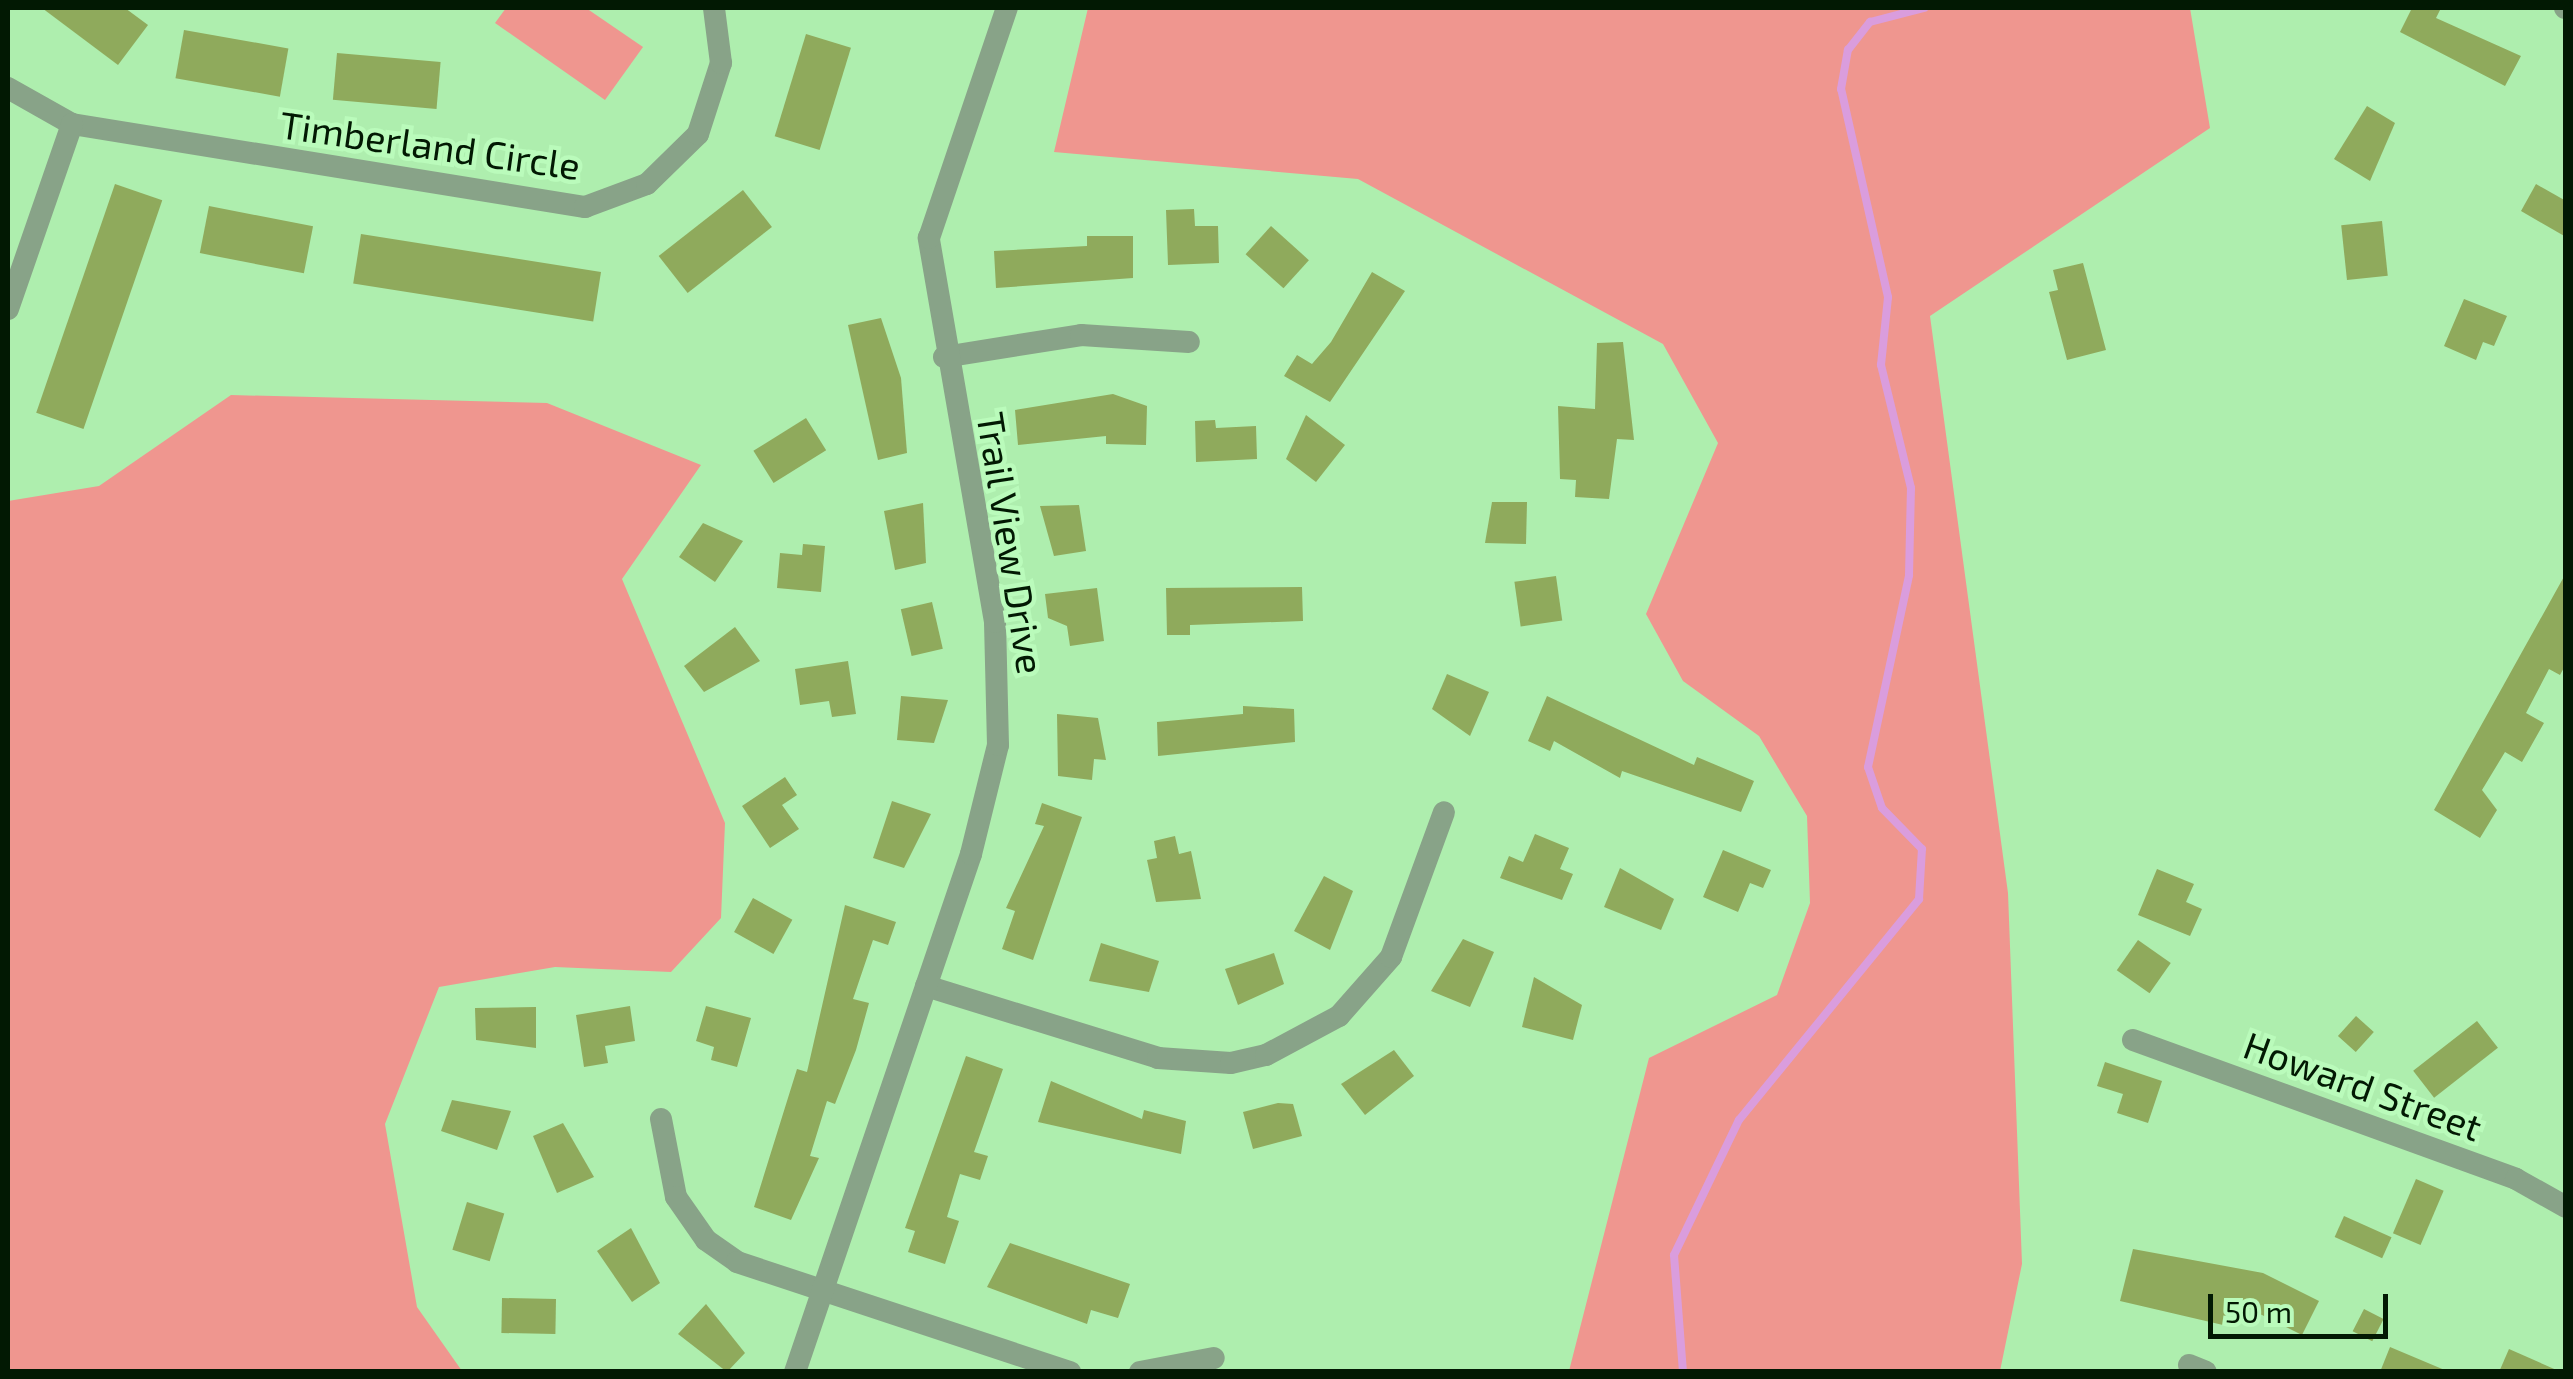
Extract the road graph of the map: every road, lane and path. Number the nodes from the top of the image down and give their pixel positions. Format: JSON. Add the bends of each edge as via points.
{"nodes":[{"id":1,"x":714,"y":8,"type":"edge"},
{"id":2,"x":1007,"y":8,"type":"edge"},
{"id":3,"x":8,"y":88,"type":"edge"},
{"id":4,"x":72,"y":124,"type":"junction"},
{"id":5,"x":8,"y":308,"type":"edge"},
{"id":6,"x":1189,"y":342,"type":"dead end"},
{"id":7,"x":944,"y":357,"type":"junction"},
{"id":8,"x":1444,"y":812,"type":"dead end"},
{"id":9,"x":926,"y":986,"type":"junction"},
{"id":10,"x":2133,"y":1040,"type":"dead end"},
{"id":11,"x":662,"y":1119,"type":"dead end"},
{"id":12,"x":2566,"y":1207,"type":"edge"},
{"id":13,"x":821,"y":1291,"type":"junction"},
{"id":14,"x":1214,"y":1358,"type":"dead end"},
{"id":15,"x":795,"y":1372,"type":"edge"},
{"id":16,"x":1070,"y":1372,"type":"edge"},
{"id":17,"x":1140,"y":1372,"type":"edge"}],
"edges":[{"from":1,"to":4,"type":"street","name":"Timberland Circle","via":[[721,63],[698,134],[647,184],[584,207]]},
{"from":2,"to":7,"type":"street","name":"Trail View Drive","via":[[929,238]]},
{"from":3,"to":4,"type":"street","name":"Timberland Circle"},
{"from":4,"to":5,"type":"street"},
{"from":6,"to":7,"type":"street","via":[[1081,335]]},
{"from":7,"to":9,"type":"street","name":"Trail View Drive","via":[[1002,678],[988,795]]},
{"from":8,"to":9,"type":"street","via":[[1391,957],[1338,1016],[1266,1054],[1231,1063],[1158,1058]]},
{"from":9,"to":13,"type":"street","name":"Trail View Drive"},
{"from":10,"to":12,"type":"street","name":"Howard Street","via":[[2516,1179]]},
{"from":11,"to":13,"type":"street","via":[[668,1175],[706,1240],[737,1262]]},
{"from":13,"to":15,"type":"street","name":"Trail View Drive"},
{"from":13,"to":16,"type":"street"},
{"from":14,"to":17,"type":"street"}]}
